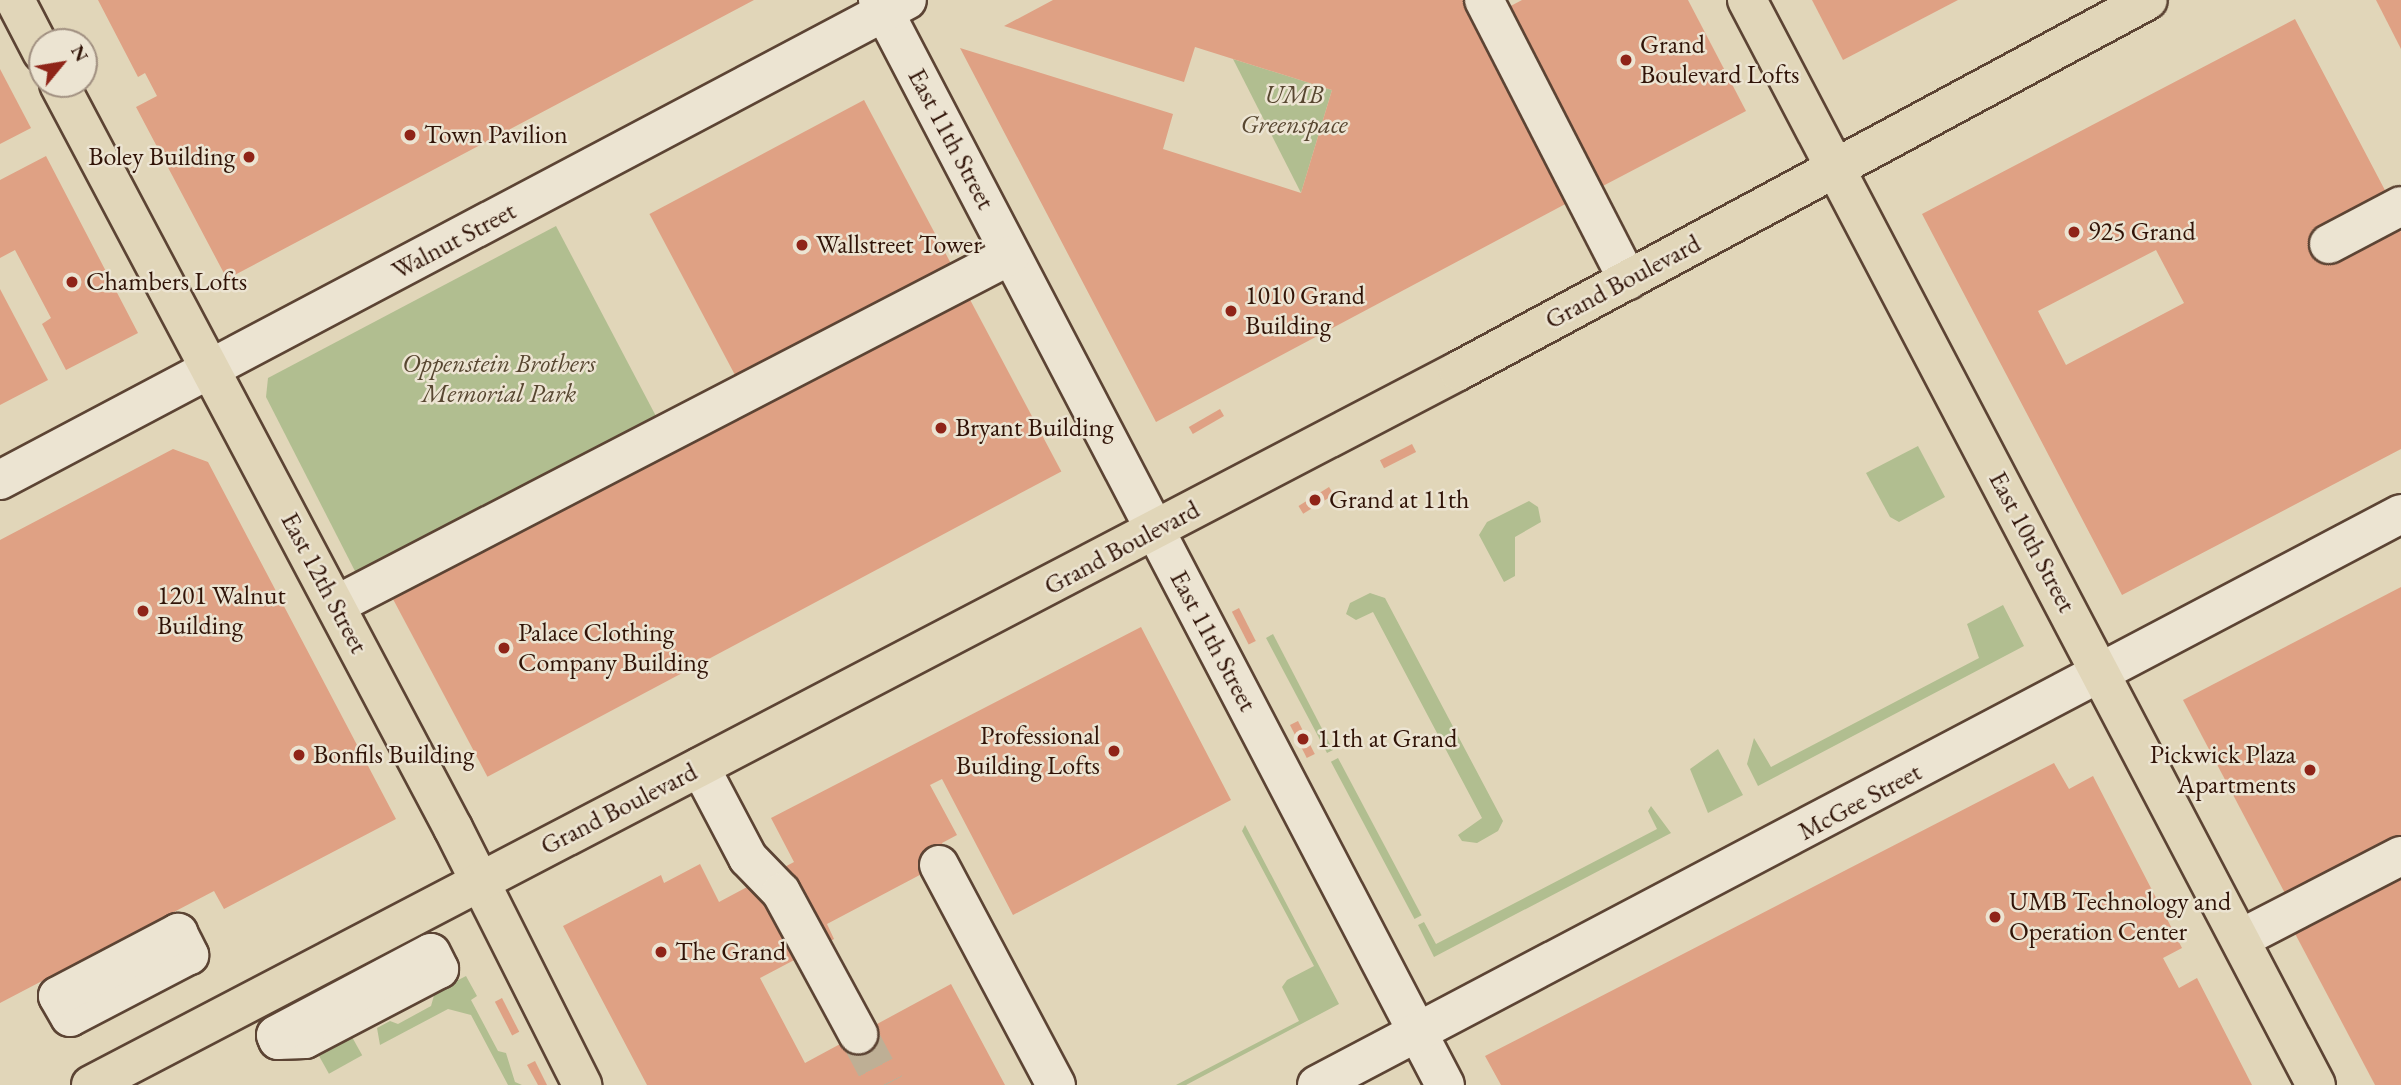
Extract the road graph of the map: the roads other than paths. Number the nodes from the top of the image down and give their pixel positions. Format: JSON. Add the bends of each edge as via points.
{"nodes":[{"id":1,"x":15,"y":0,"type":"edge"},
{"id":2,"x":1485,"y":0,"type":"edge"},
{"id":3,"x":1747,"y":0,"type":"edge"},
{"id":4,"x":2148,"y":0,"type":"edge"},
{"id":5,"x":890,"y":4,"type":"edge"},
{"id":6,"x":30,"y":28,"type":"edge"},
{"id":7,"x":66,"y":98,"type":"edge"},
{"id":8,"x":1835,"y":167,"type":"junction"},
{"id":9,"x":2401,"y":206,"type":"edge"},
{"id":10,"x":2329,"y":244,"type":"dead end"},
{"id":11,"x":1011,"y":255,"type":"junction"},
{"id":12,"x":1628,"y":280,"type":"junction"},
{"id":13,"x":211,"y":369,"type":"junction"},
{"id":14,"x":0,"y":480,"type":"edge"},
{"id":15,"x":2401,"y":514,"type":"edge"},
{"id":16,"x":1156,"y":531,"type":"junction"},
{"id":17,"x":336,"y":605,"type":"junction"},
{"id":18,"x":2101,"y":673,"type":"junction"},
{"id":19,"x":700,"y":767,"type":"junction"},
{"id":20,"x":2401,"y":856,"type":"edge"},
{"id":21,"x":939,"y":865,"type":"dead end"},
{"id":22,"x":480,"y":880,"type":"junction"},
{"id":23,"x":2240,"y":939,"type":"junction"},
{"id":24,"x":1418,"y":1032,"type":"junction"},
{"id":25,"x":858,"y":1034,"type":"tunnel mouth"},
{"id":26,"x":91,"y":1085,"type":"edge"},
{"id":27,"x":582,"y":1085,"type":"edge"},
{"id":28,"x":1055,"y":1085,"type":"edge"},
{"id":29,"x":1317,"y":1085,"type":"edge"},
{"id":30,"x":1446,"y":1085,"type":"edge"},
{"id":31,"x":2316,"y":1085,"type":"edge"}],
"edges":[{"from":1,"to":6,"type":"main road"},
{"from":2,"to":12,"type":"street"},
{"from":3,"to":8,"type":"main road","name":"East 10th Street"},
{"from":4,"to":8,"type":"main road","name":"Grand Boulevard"},
{"from":5,"to":11,"type":"street","name":"East 11th Street"},
{"from":5,"to":13,"type":"street","name":"Walnut Street"},
{"from":7,"to":13,"type":"main road","name":"East 12th Street"},
{"from":8,"to":12,"type":"main road","name":"Grand Boulevard"},
{"from":8,"to":18,"type":"main road","name":"East 10th Street"},
{"from":9,"to":10,"type":"street"},
{"from":11,"to":16,"type":"street","name":"East 11th Street"},
{"from":11,"to":17,"type":"street"},
{"from":12,"to":16,"type":"main road","name":"Grand Boulevard"},
{"from":13,"to":14,"type":"street","name":"Walnut Street"},
{"from":13,"to":17,"type":"main road","name":"East 12th Street"},
{"from":15,"to":18,"type":"street","name":"McGee Street"},
{"from":16,"to":19,"type":"main road","name":"Grand Boulevard"},
{"from":16,"to":24,"type":"street","name":"East 11th Street"},
{"from":17,"to":22,"type":"main road","name":"East 12th Street"},
{"from":18,"to":23,"type":"main road","name":"East 10th Street"},
{"from":18,"to":24,"type":"street","name":"McGee Street"},
{"from":19,"to":22,"type":"main road","name":"Grand Boulevard"},
{"from":19,"to":25,"type":"street","via":[[748,858],[781,892]]},
{"from":20,"to":23,"type":"street"},
{"from":21,"to":28,"type":"street"},
{"from":22,"to":26,"type":"main road","name":"Grand Boulevard"},
{"from":22,"to":27,"type":"main road","name":"East 12th Street"},
{"from":23,"to":31,"type":"main road","name":"East 10th Street"},
{"from":24,"to":29,"type":"street","name":"McGee Street"},
{"from":24,"to":30,"type":"street","name":"East 11th Street"}]}
